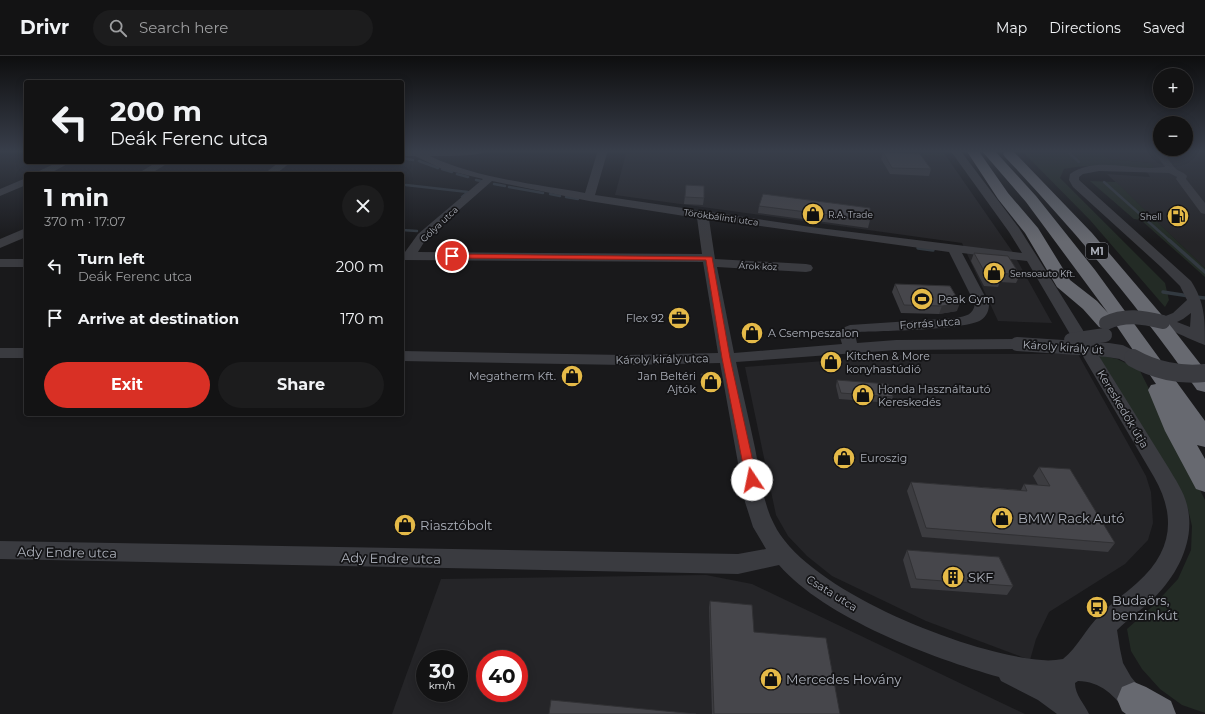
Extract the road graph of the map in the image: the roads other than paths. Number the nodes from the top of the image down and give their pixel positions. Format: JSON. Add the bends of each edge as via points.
{"nodes":[{"id":1,"x":487,"y":181,"type":"edge"},
{"id":2,"x":498,"y":181,"type":"edge"},
{"id":3,"x":594,"y":181,"type":"edge"},
{"id":4,"x":978,"y":181,"type":"edge"},
{"id":5,"x":993,"y":181,"type":"edge"},
{"id":6,"x":1014,"y":181,"type":"edge"},
{"id":7,"x":1034,"y":181,"type":"edge"},
{"id":8,"x":1075,"y":181,"type":"edge"},
{"id":9,"x":1173,"y":181,"type":"edge"},
{"id":10,"x":1173,"y":181,"type":"edge"},
{"id":11,"x":24,"y":182,"type":"edge"},
{"id":12,"x":0,"y":193,"type":"edge"},
{"id":13,"x":589,"y":198,"type":"junction"},
{"id":14,"x":1197,"y":200,"type":"junction"},
{"id":15,"x":1205,"y":211,"type":"edge"},
{"id":16,"x":703,"y":215,"type":"junction"},
{"id":17,"x":24,"y":233,"type":"edge"},
{"id":18,"x":0,"y":244,"type":"edge"},
{"id":19,"x":953,"y":248,"type":"junction"},
{"id":20,"x":406,"y":256,"type":"edge"},
{"id":21,"x":1032,"y":258,"type":"junction"},
{"id":22,"x":710,"y":261,"type":"junction"},
{"id":23,"x":0,"y":263,"type":"edge"},
{"id":24,"x":24,"y":263,"type":"edge"},
{"id":25,"x":806,"y":268,"type":"dead end"},
{"id":26,"x":1195,"y":301,"type":"junction"},
{"id":27,"x":1163,"y":322,"type":"junction"},
{"id":28,"x":1105,"y":329,"type":"junction"},
{"id":29,"x":1202,"y":338,"type":"edge"},
{"id":30,"x":1017,"y":344,"type":"junction"},
{"id":31,"x":851,"y":348,"type":"junction"},
{"id":32,"x":1131,"y":348,"type":"junction"},
{"id":33,"x":0,"y":353,"type":"edge"},
{"id":34,"x":24,"y":353,"type":"edge"},
{"id":35,"x":404,"y":356,"type":"edge"},
{"id":36,"x":1184,"y":356,"type":"junction"},
{"id":37,"x":726,"y":358,"type":"junction"},
{"id":38,"x":1205,"y":374,"type":"edge"},
{"id":39,"x":1205,"y":385,"type":"edge"},
{"id":40,"x":1205,"y":440,"type":"edge"},
{"id":41,"x":1205,"y":482,"type":"edge"},
{"id":42,"x":0,"y":550,"type":"edge"},
{"id":43,"x":782,"y":554,"type":"junction"},
{"id":44,"x":1105,"y":626,"type":"junction"},
{"id":45,"x":992,"y":663,"type":"junction"},
{"id":46,"x":1070,"y":671,"type":"junction"},
{"id":47,"x":1139,"y":704,"type":"edge"},
{"id":48,"x":1071,"y":710,"type":"edge"}],
"edges":[{"from":1,"to":20,"type":"street","name":"Gólya utca","via":[[422,237]]},
{"from":2,"to":13,"type":"street","name":"Törökbálinti utca"},
{"from":3,"to":13,"type":"street"},
{"from":4,"to":21,"type":"street","name":"Kereskedők útja"},
{"from":5,"to":28,"type":"highway","via":[[1032,231],[1064,282],[1090,305]]},
{"from":6,"to":32,"type":"highway","number":"M1","via":[[1053,227]]},
{"from":7,"to":36,"type":"highway","number":"M1","via":[[1122,279]]},
{"from":8,"to":26,"type":"street","via":[[1178,275]]},
{"from":9,"to":14,"type":"street"},
{"from":10,"to":14,"type":"street"},
{"from":11,"to":12,"type":"street"},
{"from":13,"to":16,"type":"street","name":"Törökbálinti utca"},
{"from":14,"to":15,"type":"street"},
{"from":16,"to":19,"type":"street","name":"Törökbálinti utca"},
{"from":16,"to":22,"type":"street","name":"Csata utca"},
{"from":17,"to":18,"type":"street"},
{"from":19,"to":21,"type":"street","name":"Törökbálinti utca"},
{"from":19,"to":31,"type":"street","name":"Forrás utca","via":[[982,304],[979,316],[956,322],[855,328],[847,334]]},
{"from":20,"to":22,"type":"street","name":"Árok köz"},
{"from":21,"to":44,"type":"street","name":"Kereskedők útja","via":[[1162,472],[1178,508],[1180,534],[1169,562],[1152,584]]},
{"from":22,"to":25,"type":"street","name":"Árok köz"},
{"from":22,"to":37,"type":"street","name":"Csata utca"},
{"from":23,"to":24,"type":"street"},
{"from":26,"to":27,"type":"street","via":[[1178,316]]},
{"from":26,"to":29,"type":"street"},
{"from":27,"to":28,"type":"street","name":"Károly király út","bridge":true,"via":[[1119,318]]},
{"from":27,"to":29,"type":"street","name":"Károly király út"},
{"from":28,"to":30,"type":"street","name":"Károly király út","bridge":true,"via":[[1075,340]]},
{"from":28,"to":32,"type":"street","via":[[1111,343]]},
{"from":30,"to":31,"type":"street","name":"Károly király utca"},
{"from":30,"to":32,"type":"street","name":"Károly király út","bridge":true},
{"from":31,"to":37,"type":"street","name":"Károly király utca"},
{"from":32,"to":38,"type":"street","bridge":true,"via":[[1139,361],[1159,369],[1186,374]]},
{"from":32,"to":40,"type":"highway","number":"M1"},
{"from":32,"to":41,"type":"highway"},
{"from":33,"to":34,"type":"street"},
{"from":35,"to":37,"type":"street","name":"Károly király utca","via":[[625,360]]},
{"from":36,"to":38,"type":"highway"},
{"from":36,"to":39,"type":"highway","number":"M1"},
{"from":37,"to":43,"type":"street","name":"Csata utca","via":[[758,510],[768,535]]},
{"from":42,"to":43,"type":"street","name":"Ady Endre utca","via":[[738,564]]},
{"from":43,"to":45,"type":"street","name":"Csata utca","via":[[801,573],[849,605],[913,634]]},
{"from":44,"to":46,"type":"street","name":"Kereskedők útja"},
{"from":44,"to":47,"type":"street","via":[[1105,643],[1115,675]]},
{"from":45,"to":46,"type":"street","name":"Csata utca","via":[[1052,674]]},
{"from":45,"to":48,"type":"street","name":"Csata utca","via":[[1047,691]]},
{"from":46,"to":47,"type":"street","name":"Csata utca","via":[[1078,668],[1101,673],[1113,679]]},
{"from":46,"to":48,"type":"street","name":"Kereskedők útja","via":[[1064,676],[1061,684]]}]}
